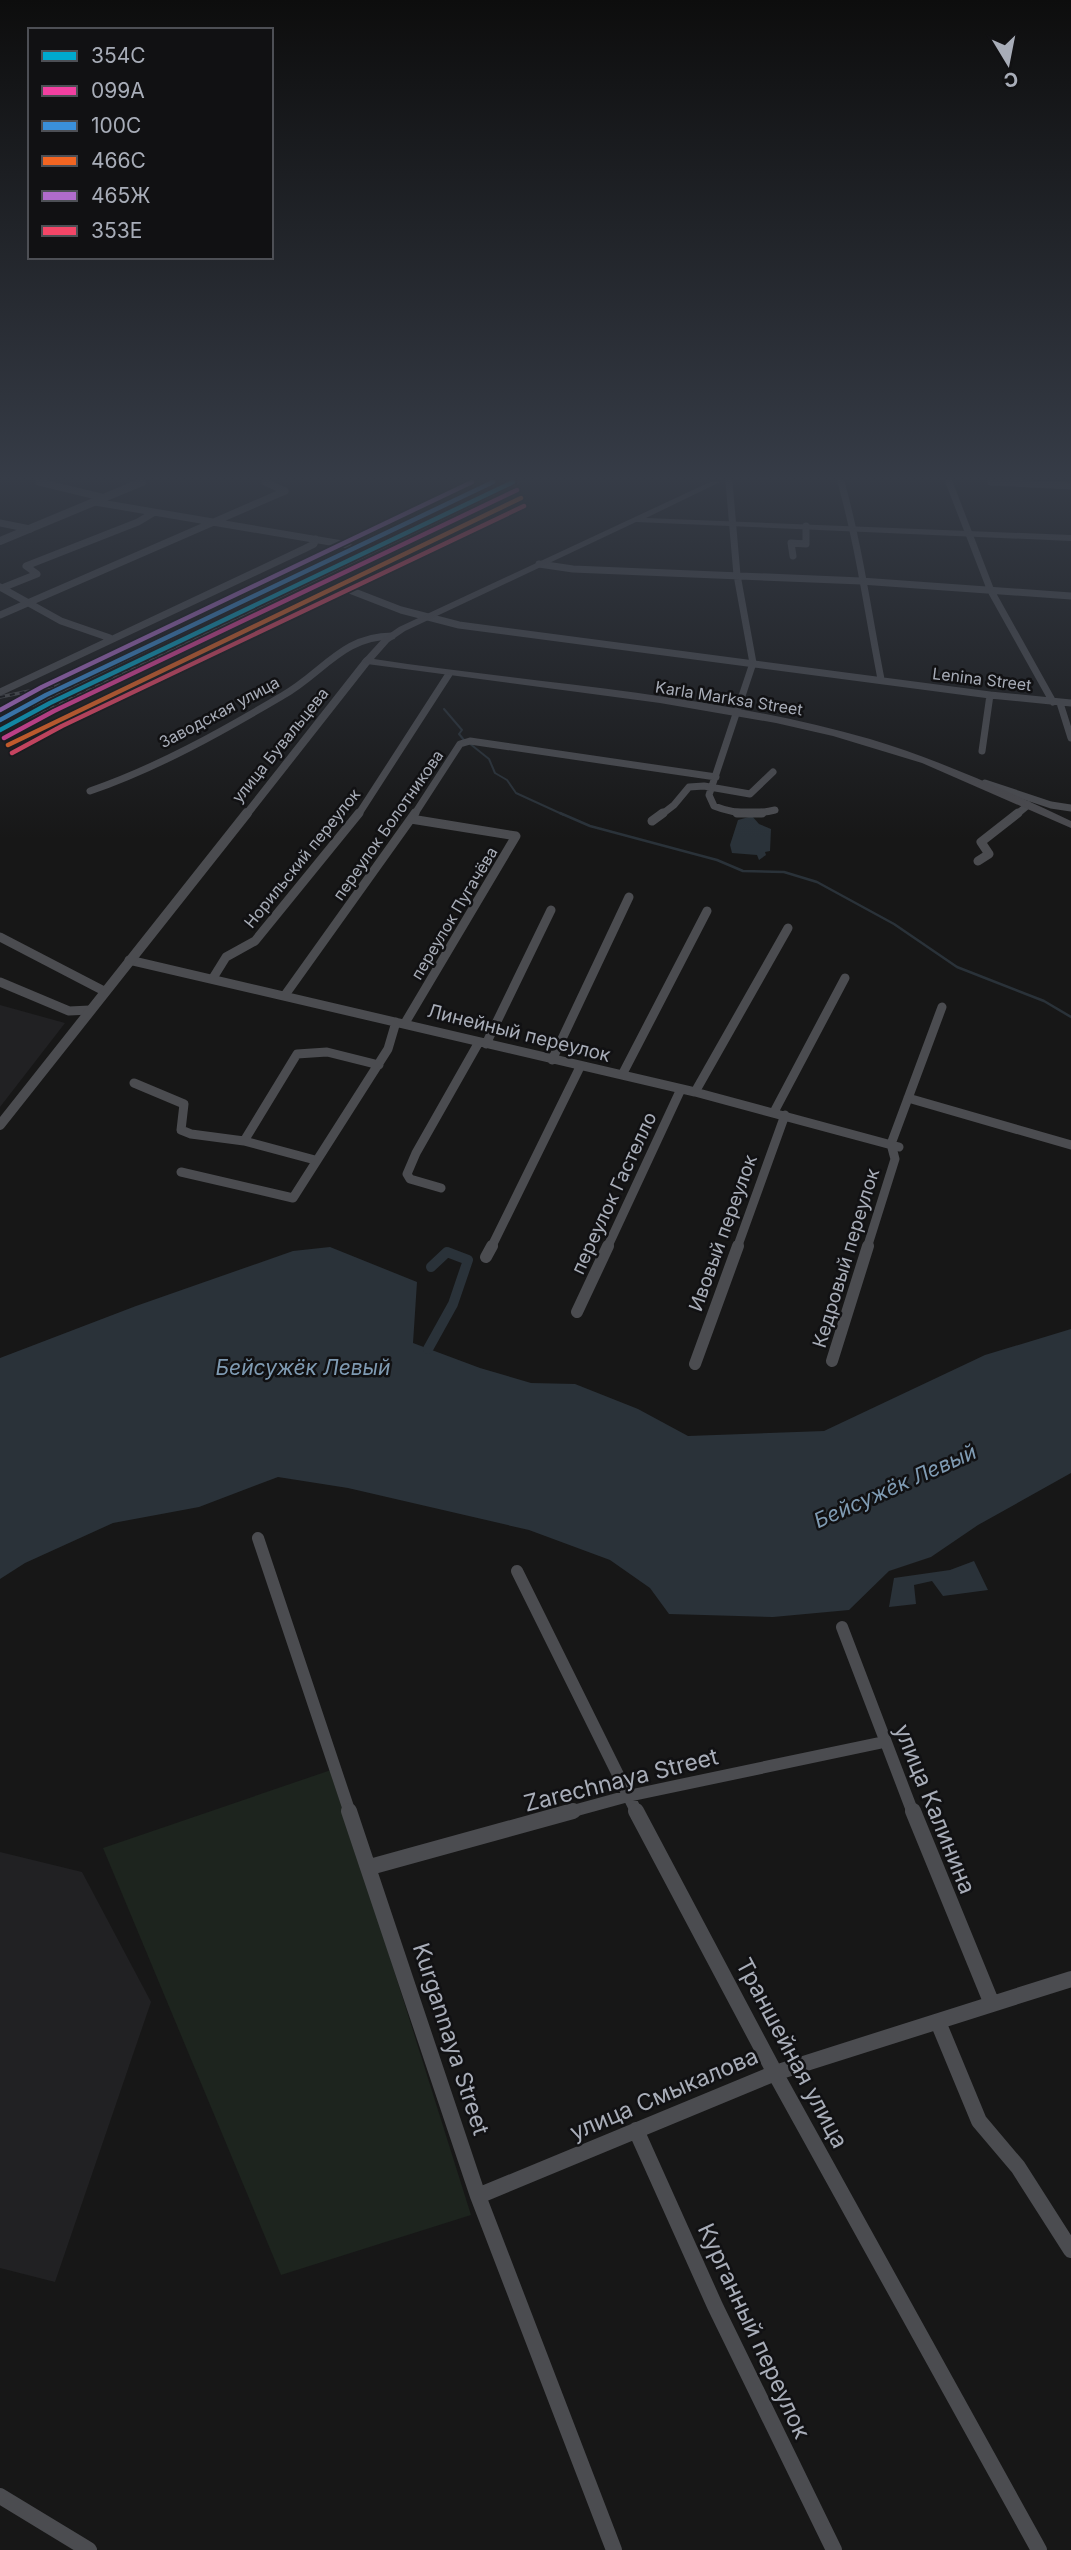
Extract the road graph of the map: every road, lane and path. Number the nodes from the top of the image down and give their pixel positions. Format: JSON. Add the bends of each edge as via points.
{"nodes":[{"id":1,"x":24,"y":601,"type":"edge"},
{"id":2,"x":33,"y":601,"type":"edge"},
{"id":3,"x":191,"y":601,"type":"edge"},
{"id":4,"x":379,"y":601,"type":"edge"},
{"id":5,"x":461,"y":601,"type":"edge"},
{"id":6,"x":742,"y":601,"type":"edge"},
{"id":7,"x":865,"y":601,"type":"edge"},
{"id":8,"x":997,"y":601,"type":"edge"},
{"id":9,"x":28,"y":603,"type":"junction"},
{"id":10,"x":0,"y":615,"type":"edge"},
{"id":11,"x":427,"y":617,"type":"junction"},
{"id":12,"x":392,"y":636,"type":"junction"},
{"id":13,"x":110,"y":638,"type":"junction"},
{"id":14,"x":366,"y":661,"type":"junction"},
{"id":15,"x":753,"y":663,"type":"junction"},
{"id":16,"x":449,"y":674,"type":"junction"},
{"id":17,"x":881,"y":679,"type":"junction"},
{"id":18,"x":0,"y":692,"type":"edge"},
{"id":19,"x":990,"y":695,"type":"junction"},
{"id":20,"x":1056,"y":702,"type":"junction"},
{"id":21,"x":1071,"y":703,"type":"edge"},
{"id":22,"x":737,"y":712,"type":"junction"},
{"id":23,"x":1071,"y":738,"type":"edge"},
{"id":24,"x":982,"y":751,"type":"dead end"},
{"id":25,"x":773,"y":772,"type":"dead end"},
{"id":26,"x":716,"y":777,"type":"junction"},
{"id":27,"x":969,"y":778,"type":"junction"},
{"id":28,"x":711,"y":787,"type":"junction"},
{"id":29,"x":90,"y":791,"type":"dead end"},
{"id":30,"x":1028,"y":805,"type":"junction"},
{"id":31,"x":1071,"y":808,"type":"edge"},
{"id":32,"x":775,"y":810,"type":"dead end"},
{"id":33,"x":411,"y":819,"type":"junction"},
{"id":34,"x":652,"y":821,"type":"dead end"},
{"id":35,"x":1071,"y":825,"type":"edge"},
{"id":36,"x":978,"y":861,"type":"dead end"},
{"id":37,"x":629,"y":898,"type":"dead end"},
{"id":38,"x":551,"y":911,"type":"dead end"},
{"id":39,"x":707,"y":911,"type":"dead end"},
{"id":40,"x":788,"y":928,"type":"dead end"},
{"id":41,"x":0,"y":937,"type":"edge"},
{"id":42,"x":129,"y":960,"type":"junction"},
{"id":43,"x":213,"y":978,"type":"junction"},
{"id":44,"x":845,"y":978,"type":"dead end"},
{"id":45,"x":0,"y":982,"type":"edge"},
{"id":46,"x":104,"y":991,"type":"junction"},
{"id":47,"x":285,"y":995,"type":"junction"},
{"id":48,"x":942,"y":1007,"type":"dead end"},
{"id":49,"x":90,"y":1010,"type":"junction"},
{"id":50,"x":401,"y":1022,"type":"junction"},
{"id":51,"x":482,"y":1043,"type":"junction"},
{"id":52,"x":552,"y":1060,"type":"junction"},
{"id":53,"x":379,"y":1065,"type":"junction"},
{"id":54,"x":580,"y":1067,"type":"junction"},
{"id":55,"x":622,"y":1075,"type":"junction"},
{"id":56,"x":134,"y":1083,"type":"dead end"},
{"id":57,"x":681,"y":1089,"type":"junction"},
{"id":58,"x":695,"y":1092,"type":"junction"},
{"id":59,"x":908,"y":1098,"type":"junction"},
{"id":60,"x":779,"y":1113,"type":"junction"},
{"id":61,"x":0,"y":1125,"type":"edge"},
{"id":62,"x":244,"y":1141,"type":"junction"},
{"id":63,"x":895,"y":1146,"type":"junction"},
{"id":64,"x":1071,"y":1146,"type":"edge"},
{"id":65,"x":315,"y":1160,"type":"junction"},
{"id":66,"x":181,"y":1172,"type":"dead end"},
{"id":67,"x":441,"y":1188,"type":"dead end"},
{"id":68,"x":485,"y":1257,"type":"dead end"},
{"id":69,"x":577,"y":1312,"type":"dead end"},
{"id":70,"x":832,"y":1361,"type":"dead end"},
{"id":71,"x":695,"y":1364,"type":"dead end"},
{"id":72,"x":258,"y":1538,"type":"dead end"},
{"id":73,"x":517,"y":1571,"type":"dead end"},
{"id":74,"x":842,"y":1627,"type":"dead end"},
{"id":75,"x":884,"y":1742,"type":"junction"},
{"id":76,"x":628,"y":1797,"type":"junction"},
{"id":77,"x":370,"y":1867,"type":"junction"},
{"id":78,"x":1070,"y":1982,"type":"edge"},
{"id":79,"x":992,"y":2004,"type":"junction"},
{"id":80,"x":938,"y":2022,"type":"junction"},
{"id":81,"x":775,"y":2073,"type":"junction"},
{"id":82,"x":636,"y":2130,"type":"junction"},
{"id":83,"x":478,"y":2196,"type":"junction"},
{"id":84,"x":1071,"y":2250,"type":"edge"},
{"id":85,"x":0,"y":2496,"type":"edge"},
{"id":86,"x":89,"y":2550,"type":"edge"},
{"id":87,"x":614,"y":2550,"type":"edge"},
{"id":88,"x":834,"y":2550,"type":"edge"},
{"id":89,"x":1039,"y":2550,"type":"edge"}],
"edges":[{"from":1,"to":9,"type":"street"},
{"from":2,"to":9,"type":"street"},
{"from":3,"to":13,"type":"street"},
{"from":4,"to":11,"type":"street","name":"Lenina Street"},
{"from":5,"to":11,"type":"main road","name":"улица Бувальцева"},
{"from":6,"to":15,"type":"street"},
{"from":7,"to":17,"type":"street"},
{"from":8,"to":20,"type":"street"},
{"from":9,"to":10,"type":"street"},
{"from":9,"to":13,"type":"street","via":[[61,621]]},
{"from":11,"to":12,"type":"main road","name":"улица Бувальцева"},
{"from":11,"to":15,"type":"street","name":"Lenina Street"},
{"from":12,"to":14,"type":"main road","name":"улица Бувальцева"},
{"from":12,"to":29,"type":"street","name":"Заводская улица","via":[[355,642],[285,695],[130,777]]},
{"from":13,"to":18,"type":"street"},
{"from":14,"to":16,"type":"main road","name":"Karla Marksa Street"},
{"from":14,"to":42,"type":"street","name":"улица Бувальцева"},
{"from":15,"to":17,"type":"street","name":"Lenina Street"},
{"from":15,"to":22,"type":"street"},
{"from":16,"to":22,"type":"main road","name":"Karla Marksa Street"},
{"from":16,"to":43,"type":"street","name":"Норильский переулок","via":[[355,819],[255,941],[226,957]]},
{"from":17,"to":19,"type":"street","name":"Lenina Street"},
{"from":19,"to":20,"type":"street","name":"Lenina Street"},
{"from":19,"to":24,"type":"street"},
{"from":20,"to":21,"type":"street","name":"Lenina Street"},
{"from":20,"to":23,"type":"street"},
{"from":22,"to":26,"type":"street"},
{"from":22,"to":27,"type":"main road","name":"Karla Marksa Street","via":[[847,736]]},
{"from":25,"to":28,"type":"street","via":[[750,794]]},
{"from":26,"to":28,"type":"street"},
{"from":26,"to":33,"type":"street","name":"переулок Болотникова","via":[[470,741],[460,744]]},
{"from":27,"to":30,"type":"main road","name":"Karla Marksa Street"},
{"from":27,"to":31,"type":"street"},
{"from":28,"to":32,"type":"street","via":[[711,803],[720,809],[748,814]]},
{"from":28,"to":34,"type":"street","via":[[689,787]]},
{"from":30,"to":35,"type":"main road","name":"Karla Marksa Street"},
{"from":30,"to":36,"type":"street","via":[[981,842],[989,854]]},
{"from":33,"to":47,"type":"street","name":"переулок Болотникова"},
{"from":33,"to":50,"type":"street","name":"переулок Пугачёва","via":[[516,836]]},
{"from":37,"to":52,"type":"street"},
{"from":38,"to":51,"type":"street"},
{"from":39,"to":55,"type":"street"},
{"from":40,"to":58,"type":"street"},
{"from":41,"to":46,"type":"street"},
{"from":42,"to":43,"type":"street","name":"Линейный переулок"},
{"from":42,"to":46,"type":"street","name":"улица Бувальцева"},
{"from":43,"to":47,"type":"street","name":"Линейный переулок"},
{"from":44,"to":60,"type":"street","name":"Ивовый переулок"},
{"from":45,"to":49,"type":"street","via":[[69,1011]]},
{"from":46,"to":49,"type":"street","name":"улица Бувальцева"},
{"from":47,"to":50,"type":"street","name":"Линейный переулок"},
{"from":48,"to":59,"type":"street","name":"Кедровый переулок"},
{"from":49,"to":61,"type":"street","name":"улица Бувальцева"},
{"from":50,"to":51,"type":"street","name":"Линейный переулок"},
{"from":50,"to":53,"type":"street"},
{"from":51,"to":52,"type":"street","name":"Линейный переулок"},
{"from":51,"to":67,"type":"street","via":[[407,1174]]},
{"from":52,"to":54,"type":"street","name":"Линейный переулок"},
{"from":53,"to":62,"type":"street","via":[[318,1052],[298,1054]]},
{"from":53,"to":65,"type":"street"},
{"from":54,"to":55,"type":"street","name":"Линейный переулок"},
{"from":54,"to":68,"type":"street"},
{"from":55,"to":57,"type":"street","name":"Линейный переулок"},
{"from":56,"to":62,"type":"street","via":[[184,1104],[181,1129]]},
{"from":57,"to":58,"type":"street","name":"Линейный переулок"},
{"from":57,"to":69,"type":"street","name":"переулок Гастелло"},
{"from":58,"to":60,"type":"street","name":"Линейный переулок"},
{"from":59,"to":63,"type":"street","name":"Кедровый переулок"},
{"from":59,"to":64,"type":"street"},
{"from":60,"to":63,"type":"street","name":"Линейный переулок"},
{"from":60,"to":71,"type":"street","name":"Ивовый переулок"},
{"from":62,"to":65,"type":"street"},
{"from":63,"to":70,"type":"street","name":"Кедровый переулок","via":[[895,1159]]},
{"from":65,"to":66,"type":"street","via":[[293,1198]]},
{"from":72,"to":77,"type":"street","name":"Kurgannaya Street"},
{"from":73,"to":76,"type":"street","name":"Траншейная улица"},
{"from":74,"to":75,"type":"street","name":"улица Калинина"},
{"from":75,"to":76,"type":"street","name":"Zarechnaya Street"},
{"from":75,"to":79,"type":"street","name":"улица Калинина"},
{"from":76,"to":77,"type":"street","name":"Zarechnaya Street"},
{"from":76,"to":81,"type":"street","name":"Траншейная улица"},
{"from":77,"to":83,"type":"street","name":"Kurgannaya Street"},
{"from":78,"to":79,"type":"street","name":"улица Смыкалова"},
{"from":79,"to":80,"type":"street","name":"улица Смыкалова"},
{"from":80,"to":81,"type":"street","name":"улица Смыкалова"},
{"from":80,"to":84,"type":"street","via":[[979,2121],[1018,2167]]},
{"from":81,"to":82,"type":"street","name":"улица Смыкалова"},
{"from":81,"to":89,"type":"street","name":"Траншейная улица"},
{"from":82,"to":83,"type":"street","name":"улица Смыкалова"},
{"from":82,"to":88,"type":"street","name":"Курганный переулок","via":[[715,2306]]},
{"from":83,"to":87,"type":"street","name":"Kurgannaya Street"},
{"from":85,"to":86,"type":"street"}]}
